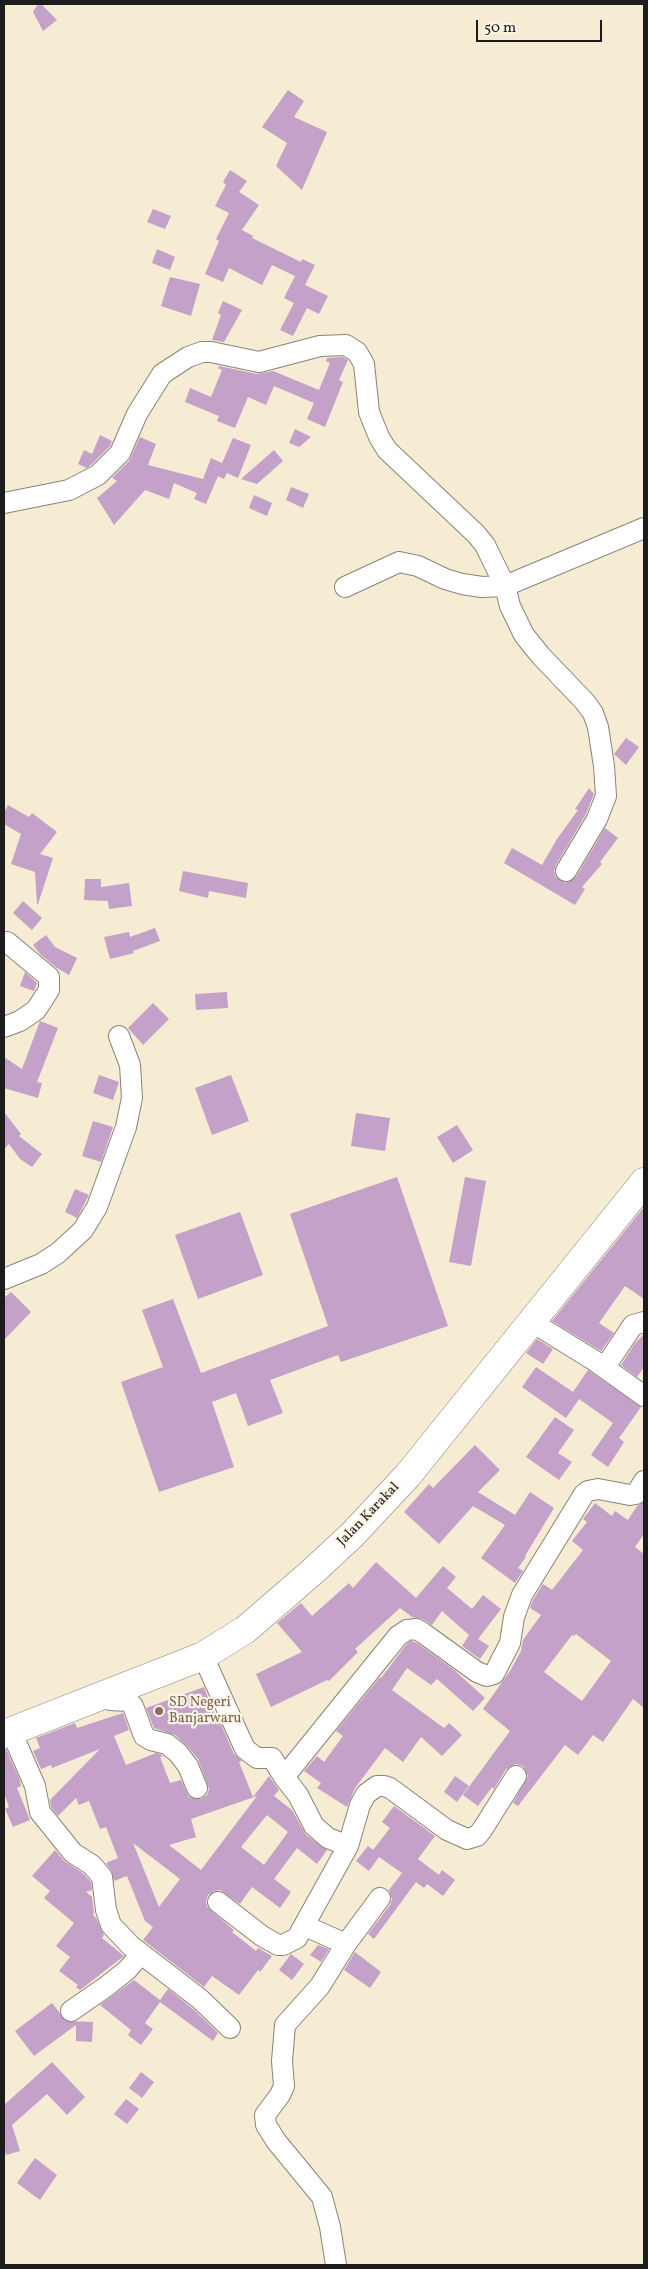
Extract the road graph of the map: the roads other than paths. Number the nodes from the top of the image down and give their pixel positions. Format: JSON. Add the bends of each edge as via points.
{"nodes":[{"id":1,"x":4,"y":503,"type":"edge"},
{"id":2,"x":644,"y":528,"type":"edge"},
{"id":3,"x":345,"y":586,"type":"dead end"},
{"id":4,"x":505,"y":586,"type":"junction"},
{"id":5,"x":566,"y":871,"type":"dead end"},
{"id":6,"x":7,"y":942,"type":"dead end"},
{"id":7,"x":4,"y":1027,"type":"edge"},
{"id":8,"x":119,"y":1036,"type":"dead end"},
{"id":9,"x":644,"y":1182,"type":"edge"},
{"id":10,"x":4,"y":1279,"type":"edge"},
{"id":11,"x":532,"y":1322,"type":"junction"},
{"id":12,"x":644,"y":1322,"type":"edge"},
{"id":13,"x":605,"y":1367,"type":"junction"},
{"id":14,"x":644,"y":1396,"type":"edge"},
{"id":15,"x":644,"y":1481,"type":"edge"},
{"id":16,"x":203,"y":1656,"type":"junction"},
{"id":17,"x":106,"y":1694,"type":"junction"},
{"id":18,"x":7,"y":1732,"type":"edge"},
{"id":19,"x":516,"y":1776,"type":"dead end"},
{"id":20,"x":284,"y":1777,"type":"junction"},
{"id":21,"x":197,"y":1788,"type":"dead end"},
{"id":22,"x":348,"y":1846,"type":"junction"},
{"id":23,"x":380,"y":1898,"type":"dead end"},
{"id":24,"x":218,"y":1902,"type":"dead end"},
{"id":25,"x":305,"y":1926,"type":"junction"},
{"id":26,"x":346,"y":1944,"type":"junction"},
{"id":27,"x":141,"y":1954,"type":"junction"},
{"id":28,"x":71,"y":2011,"type":"dead end"},
{"id":29,"x":230,"y":2028,"type":"dead end"},
{"id":30,"x":336,"y":2265,"type":"edge"}],
"edges":[{"from":1,"to":4,"type":"street","via":[[68,490],[98,475],[120,453],[137,414],[162,374],[188,357],[211,352],[259,362],[320,346],[346,344],[357,352],[364,364],[370,412],[387,450],[476,534],[485,545]]},
{"from":2,"to":4,"type":"street"},
{"from":3,"to":4,"type":"street","via":[[399,562],[462,584]]},
{"from":4,"to":5,"type":"street","via":[[510,606],[524,635],[586,702],[598,727],[606,796],[597,819]]},
{"from":6,"to":7,"type":"street","via":[[49,977],[49,990],[36,1010]]},
{"from":8,"to":10,"type":"street","via":[[130,1065],[132,1098],[126,1127],[97,1207],[83,1230],[58,1254]]},
{"from":9,"to":11,"type":"main road","name":"Jalan Karakal"},
{"from":11,"to":13,"type":"street"},
{"from":11,"to":16,"type":"main road","name":"Jalan Karakal","via":[[408,1475],[352,1535],[245,1630]]},
{"from":12,"to":13,"type":"street","via":[[633,1325]]},
{"from":13,"to":14,"type":"street"},
{"from":15,"to":20,"type":"street","via":[[636,1494],[630,1496],[598,1489],[584,1494],[522,1595],[510,1643],[494,1674],[487,1676],[477,1672],[424,1633],[416,1629],[407,1630],[398,1636]]},
{"from":16,"to":17,"type":"main road","name":"Jalan Karakal"},
{"from":16,"to":20,"type":"street","via":[[245,1749],[257,1758],[272,1758]]},
{"from":17,"to":18,"type":"main road","name":"Jalan Karakal"},
{"from":17,"to":21,"type":"street","via":[[110,1700],[124,1699],[133,1706],[144,1736],[167,1744],[178,1753],[188,1766]]},
{"from":18,"to":27,"type":"street","via":[[35,1786],[40,1812],[73,1853],[98,1870],[109,1922]]},
{"from":19,"to":22,"type":"street","via":[[482,1830],[477,1836],[467,1839],[447,1830],[390,1788],[376,1786],[360,1805]]},
{"from":20,"to":22,"type":"street","via":[[298,1795],[314,1826],[328,1838]]},
{"from":22,"to":25,"type":"street"},
{"from":23,"to":26,"type":"street"},
{"from":24,"to":25,"type":"street","via":[[278,1945],[293,1941]]},
{"from":25,"to":26,"type":"street"},
{"from":26,"to":30,"type":"street","via":[[320,1986],[285,2026],[284,2086],[265,2115],[266,2125],[276,2141],[322,2197]]},
{"from":27,"to":28,"type":"street","via":[[127,1970]]},
{"from":27,"to":29,"type":"street","via":[[200,1999]]}]}
